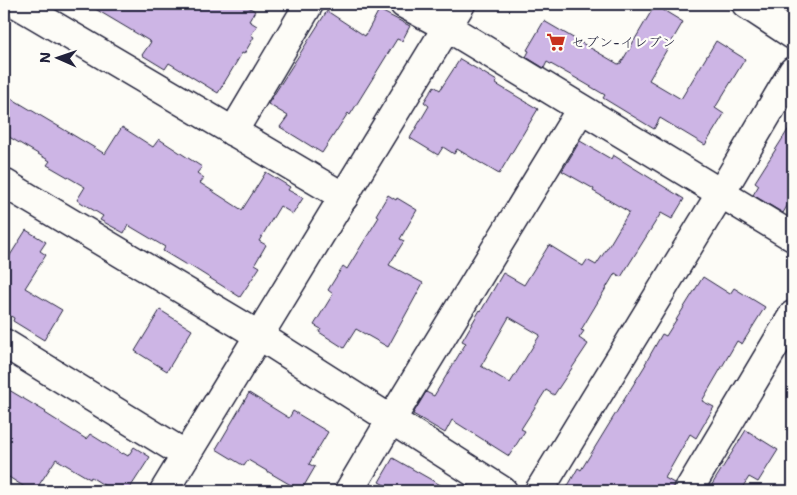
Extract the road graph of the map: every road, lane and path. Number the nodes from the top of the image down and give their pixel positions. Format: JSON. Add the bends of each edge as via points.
{"nodes":[{"id":1,"x":17,"y":4,"type":"edge"},
{"id":2,"x":309,"y":4,"type":"edge"},
{"id":3,"x":404,"y":4,"type":"edge"},
{"id":4,"x":461,"y":4,"type":"edge"},
{"id":5,"x":746,"y":4,"type":"edge"},
{"id":6,"x":447,"y":27,"type":"junction"},
{"id":7,"x":793,"y":35,"type":"edge"},
{"id":8,"x":793,"y":71,"type":"edge"},
{"id":9,"x":581,"y":109,"type":"junction"},
{"id":10,"x":233,"y":132,"type":"junction"},
{"id":11,"x":4,"y":182,"type":"edge"},
{"id":12,"x":721,"y":193,"type":"junction"},
{"id":13,"x":344,"y":197,"type":"junction"},
{"id":14,"x":793,"y":237,"type":"edge"},
{"id":15,"x":793,"y":315,"type":"edge"},
{"id":16,"x":260,"y":336,"type":"junction"},
{"id":17,"x":4,"y":344,"type":"edge"},
{"id":18,"x":391,"y":420,"type":"junction"},
{"id":19,"x":186,"y":455,"type":"junction"},
{"id":20,"x":164,"y":491,"type":"edge"},
{"id":21,"x":349,"y":491,"type":"edge"},
{"id":22,"x":503,"y":491,"type":"edge"},
{"id":23,"x":539,"y":491,"type":"edge"},
{"id":24,"x":688,"y":491,"type":"edge"}],
"edges":[{"from":1,"to":10,"type":"street"},
{"from":2,"to":10,"type":"street"},
{"from":3,"to":6,"type":"street"},
{"from":4,"to":6,"type":"street"},
{"from":5,"to":7,"type":"street"},
{"from":6,"to":9,"type":"street"},
{"from":6,"to":13,"type":"street"},
{"from":8,"to":12,"type":"street"},
{"from":9,"to":12,"type":"street"},
{"from":9,"to":18,"type":"street"},
{"from":10,"to":13,"type":"street"},
{"from":11,"to":16,"type":"street"},
{"from":12,"to":14,"type":"street"},
{"from":12,"to":23,"type":"street"},
{"from":13,"to":16,"type":"street"},
{"from":15,"to":24,"type":"street"},
{"from":16,"to":18,"type":"street"},
{"from":16,"to":19,"type":"street"},
{"from":17,"to":19,"type":"street"},
{"from":18,"to":21,"type":"street"},
{"from":18,"to":22,"type":"street"},
{"from":19,"to":20,"type":"street"}]}
